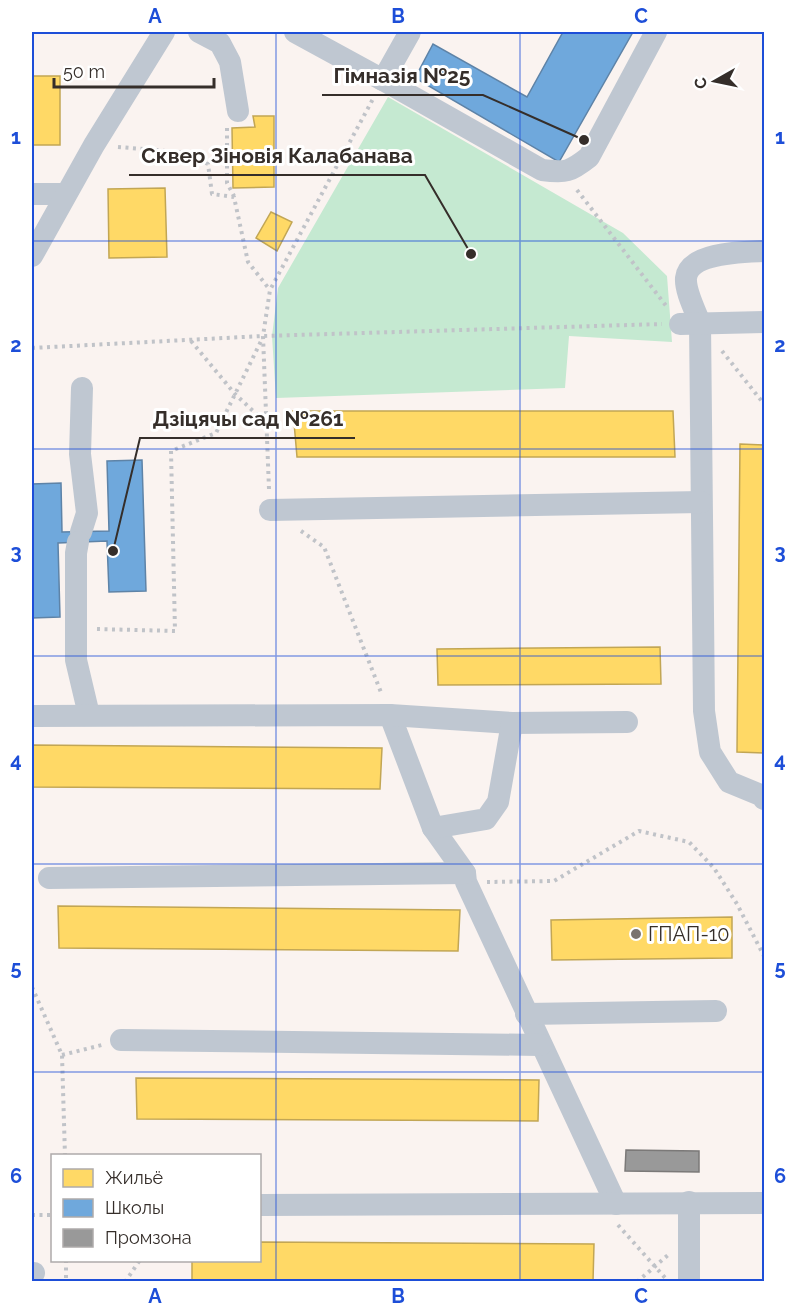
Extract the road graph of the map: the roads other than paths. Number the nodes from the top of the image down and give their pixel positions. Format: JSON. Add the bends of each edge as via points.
{"nodes":[{"id":1,"x":165,"y":32,"type":"edge"},
{"id":2,"x":199,"y":32,"type":"edge"},
{"id":3,"x":295,"y":32,"type":"edge"},
{"id":4,"x":410,"y":32,"type":"edge"},
{"id":5,"x":656,"y":32,"type":"edge"},
{"id":6,"x":383,"y":80,"type":"junction"},
{"id":7,"x":238,"y":111,"type":"road end"},
{"id":8,"x":32,"y":194,"type":"edge"},
{"id":9,"x":65,"y":194,"type":"junction"},
{"id":10,"x":765,"y":251,"type":"edge"},
{"id":11,"x":32,"y":256,"type":"edge"},
{"id":12,"x":765,"y":322,"type":"edge"},
{"id":13,"x":690,"y":323,"type":"junction"},
{"id":14,"x":82,"y":388,"type":"dead end"},
{"id":15,"x":701,"y":502,"type":"junction"},
{"id":16,"x":270,"y":510,"type":"road end"},
{"id":17,"x":90,"y":715,"type":"junction"},
{"id":18,"x":390,"y":715,"type":"junction"},
{"id":19,"x":32,"y":716,"type":"edge"},
{"id":20,"x":627,"y":722,"type":"dead end"},
{"id":21,"x":512,"y":723,"type":"junction"},
{"id":22,"x":765,"y":799,"type":"edge"},
{"id":23,"x":433,"y":828,"type":"junction"},
{"id":24,"x":49,"y":878,"type":"dead end"},
{"id":25,"x":466,"y":878,"type":"junction"},
{"id":26,"x":716,"y":1011,"type":"dead end"},
{"id":27,"x":526,"y":1014,"type":"junction"},
{"id":28,"x":120,"y":1040,"type":"road end"},
{"id":29,"x":541,"y":1045,"type":"junction"},
{"id":30,"x":689,"y":1202,"type":"junction"},
{"id":31,"x":607,"y":1203,"type":"junction"},
{"id":32,"x":765,"y":1203,"type":"edge"},
{"id":33,"x":261,"y":1205,"type":"edge"},
{"id":34,"x":689,"y":1281,"type":"edge"}],
"edges":[{"from":1,"to":9,"type":"street"},
{"from":2,"to":7,"type":"street","via":[[220,43],[230,62]]},
{"from":3,"to":6,"type":"street"},
{"from":4,"to":6,"type":"street"},
{"from":5,"to":6,"type":"street","via":[[589,157],[563,172],[542,170]]},
{"from":8,"to":9,"type":"street"},
{"from":9,"to":11,"type":"street"},
{"from":10,"to":13,"type":"street","via":[[727,254],[698,261],[688,269]]},
{"from":12,"to":13,"type":"street"},
{"from":13,"to":15,"type":"street"},
{"from":14,"to":17,"type":"street","via":[[80,454],[87,513],[76,553],[76,660]]},
{"from":15,"to":16,"type":"street"},
{"from":15,"to":22,"type":"street","via":[[704,711],[710,752],[729,782]]},
{"from":17,"to":18,"type":"street"},
{"from":17,"to":19,"type":"street"},
{"from":18,"to":21,"type":"street"},
{"from":18,"to":23,"type":"street"},
{"from":20,"to":21,"type":"street"},
{"from":21,"to":23,"type":"street","via":[[498,802],[486,819]]},
{"from":23,"to":25,"type":"street"},
{"from":24,"to":25,"type":"street"},
{"from":25,"to":27,"type":"street"},
{"from":26,"to":27,"type":"street"},
{"from":27,"to":29,"type":"street"},
{"from":28,"to":29,"type":"street"},
{"from":29,"to":31,"type":"street"},
{"from":30,"to":31,"type":"street"},
{"from":30,"to":32,"type":"street"},
{"from":30,"to":34,"type":"street"},
{"from":31,"to":33,"type":"street"}]}
